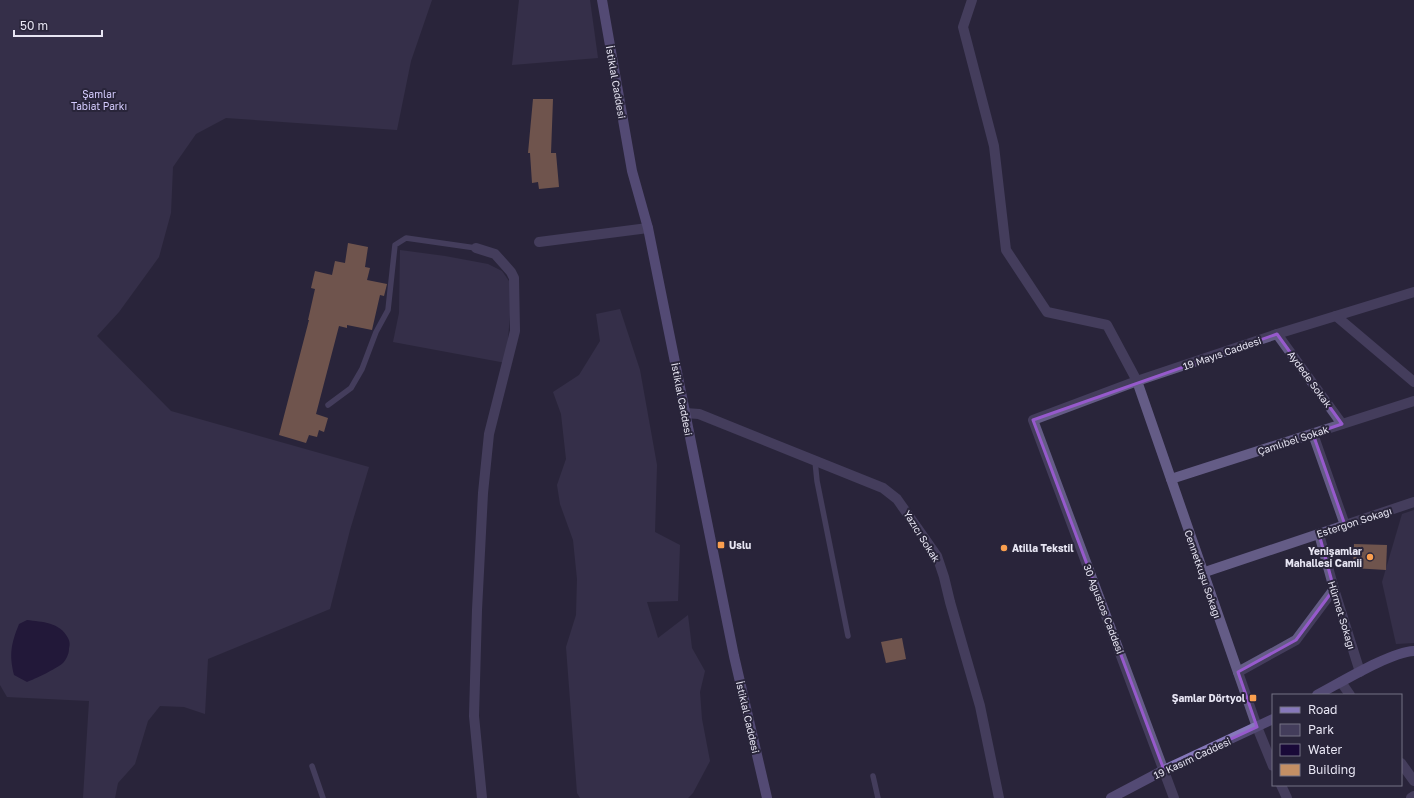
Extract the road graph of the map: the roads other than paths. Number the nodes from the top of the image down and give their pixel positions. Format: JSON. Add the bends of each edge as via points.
{"nodes":[{"id":1,"x":602,"y":0,"type":"edge"},
{"id":2,"x":972,"y":0,"type":"edge"},
{"id":3,"x":648,"y":228,"type":"junction"},
{"id":4,"x":539,"y":242,"type":"dead end"},
{"id":5,"x":476,"y":248,"type":"joint"},
{"id":6,"x":1414,"y":292,"type":"edge"},
{"id":7,"x":1336,"y":316,"type":"junction"},
{"id":8,"x":1277,"y":334,"type":"junction"},
{"id":9,"x":1137,"y":381,"type":"junction"},
{"id":10,"x":1414,"y":382,"type":"edge"},
{"id":11,"x":1414,"y":401,"type":"edge"},
{"id":12,"x":328,"y":405,"type":"dead end"},
{"id":13,"x":685,"y":413,"type":"junction"},
{"id":14,"x":1033,"y":420,"type":"joint"},
{"id":15,"x":1342,"y":424,"type":"junction"},
{"id":16,"x":1313,"y":434,"type":"junction"},
{"id":17,"x":815,"y":461,"type":"junction"},
{"id":18,"x":1171,"y":479,"type":"junction"},
{"id":19,"x":1414,"y":502,"type":"edge"},
{"id":20,"x":1345,"y":525,"type":"junction"},
{"id":21,"x":1319,"y":534,"type":"junction"},
{"id":22,"x":1202,"y":573,"type":"junction"},
{"id":23,"x":1334,"y":589,"type":"junction"},
{"id":24,"x":848,"y":636,"type":"dead end"},
{"id":25,"x":1414,"y":651,"type":"edge"},
{"id":26,"x":1238,"y":672,"type":"junction"},
{"id":27,"x":1360,"y":672,"type":"junction"},
{"id":28,"x":1341,"y":682,"type":"junction"},
{"id":29,"x":1319,"y":694,"type":"edge"},
{"id":30,"x":1349,"y":694,"type":"edge"},
{"id":31,"x":1272,"y":719,"type":"edge"},
{"id":32,"x":1256,"y":727,"type":"junction"},
{"id":33,"x":1272,"y":764,"type":"edge"},
{"id":34,"x":1402,"y":764,"type":"edge"},
{"id":35,"x":312,"y":766,"type":"dead end"},
{"id":36,"x":1164,"y":770,"type":"junction"},
{"id":37,"x":873,"y":776,"type":"dead end"},
{"id":38,"x":1414,"y":781,"type":"edge"},
{"id":39,"x":1281,"y":786,"type":"edge"},
{"id":40,"x":1414,"y":796,"type":"edge"},
{"id":41,"x":323,"y":798,"type":"edge"},
{"id":42,"x":482,"y":798,"type":"edge"},
{"id":43,"x":767,"y":798,"type":"edge"},
{"id":44,"x":878,"y":798,"type":"edge"},
{"id":45,"x":999,"y":798,"type":"edge"},
{"id":46,"x":1111,"y":798,"type":"edge"},
{"id":47,"x":1174,"y":798,"type":"edge"},
{"id":48,"x":1287,"y":798,"type":"edge"},
{"id":49,"x":1412,"y":798,"type":"edge"}],
"edges":[{"from":1,"to":3,"type":"main road","name":"İstiklal Caddesi","via":[[632,171]]},
{"from":2,"to":9,"type":"street","name":"Cennetkuşu Sokağı","via":[[963,27],[994,146],[1006,250],[1047,312],[1107,325]]},
{"from":3,"to":4,"type":"street"},
{"from":3,"to":13,"type":"main road","name":"İstiklal Caddesi"},
{"from":5,"to":12,"type":"lane","via":[[406,238],[396,245],[388,310],[351,388]]},
{"from":5,"to":42,"type":"street","via":[[495,254],[514,278],[515,331],[489,434],[483,493],[474,716]]},
{"from":6,"to":7,"type":"street","name":"19 Mayıs Caddesi"},
{"from":7,"to":8,"type":"street","name":"19 Mayıs Caddesi"},
{"from":7,"to":10,"type":"street"},
{"from":8,"to":9,"type":"street","name":"19 Mayıs Caddesi"},
{"from":8,"to":15,"type":"street","name":"Aydede Sokak"},
{"from":9,"to":14,"type":"street","name":"19 Mayıs Caddesi"},
{"from":9,"to":18,"type":"street","name":"Cennetkuşu Sokağı"},
{"from":11,"to":15,"type":"street","name":"Çamlıbel Sokak"},
{"from":13,"to":17,"type":"street","name":"Yazıcı Sokak","via":[[699,414]]},
{"from":13,"to":43,"type":"main road","name":"İstiklal Caddesi","via":[[734,656]]},
{"from":14,"to":36,"type":"street","name":"30 Ağustos Caddesi"},
{"from":15,"to":16,"type":"street","name":"Çamlıbel Sokak"},
{"from":16,"to":18,"type":"street","name":"Çamlıbel Sokak"},
{"from":16,"to":20,"type":"street"},
{"from":17,"to":24,"type":"lane"},
{"from":17,"to":45,"type":"street","name":"Yazıcı Sokak","via":[[883,488],[897,499],[937,556],[980,706]]},
{"from":18,"to":22,"type":"street","name":"Cennetkuşu Sokağı"},
{"from":19,"to":20,"type":"street","name":"Estergon Sokağı"},
{"from":20,"to":21,"type":"street","name":"Estergon Sokağı"},
{"from":21,"to":22,"type":"street","name":"Estergon Sokağı"},
{"from":21,"to":23,"type":"street","name":"Hürmet Sokağı"},
{"from":22,"to":26,"type":"street","name":"Cennetkuşu Sokağı"},
{"from":23,"to":26,"type":"street","via":[[1296,640]]},
{"from":23,"to":27,"type":"street","name":"Hürmet Sokağı"},
{"from":25,"to":27,"type":"main road","via":[[1396,655]]},
{"from":26,"to":32,"type":"street","name":"Cennetkuşu Sokağı"},
{"from":27,"to":28,"type":"main road"},
{"from":28,"to":29,"type":"main road"},
{"from":28,"to":30,"type":"street"},
{"from":31,"to":32,"type":"main road","name":"19 Kasım Caddesi"},
{"from":32,"to":33,"type":"street","name":"Cennetkuşu Sokağı"},
{"from":32,"to":36,"type":"main road","name":"19 Kasım Caddesi"},
{"from":34,"to":38,"type":"street"},
{"from":35,"to":41,"type":"lane"},
{"from":36,"to":46,"type":"main road","name":"19 Kasım Caddesi"},
{"from":36,"to":47,"type":"street","name":"30 Ağustos Caddesi"},
{"from":37,"to":44,"type":"lane"},
{"from":39,"to":48,"type":"street"},
{"from":40,"to":49,"type":"street"}]}
